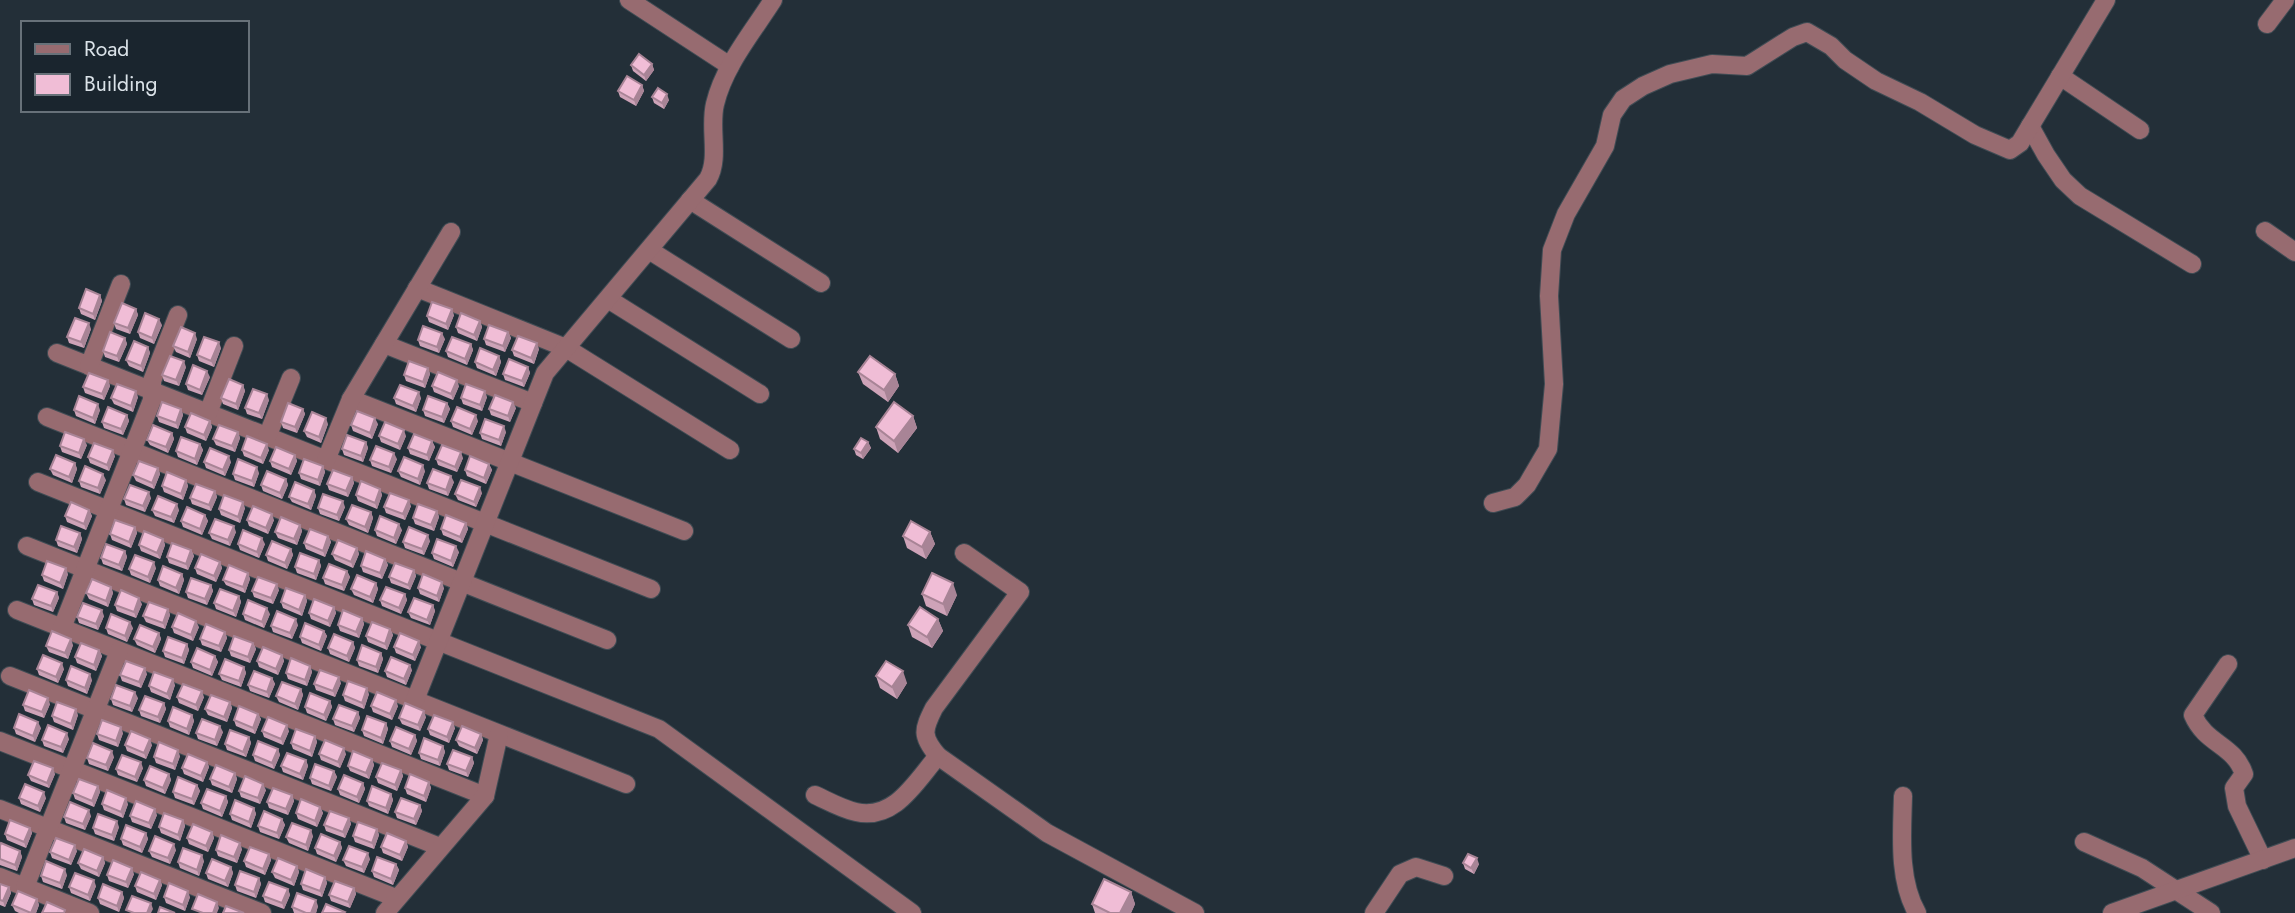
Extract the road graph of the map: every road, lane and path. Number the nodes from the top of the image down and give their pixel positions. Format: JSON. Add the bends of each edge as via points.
{"nodes":[{"id":1,"x":629,"y":0,"type":"edge"},
{"id":2,"x":773,"y":0,"type":"edge"},
{"id":3,"x":2106,"y":0,"type":"edge"},
{"id":4,"x":2285,"y":0,"type":"edge"},
{"id":5,"x":2267,"y":24,"type":"dead end"},
{"id":6,"x":730,"y":66,"type":"junction"},
{"id":7,"x":2060,"y":76,"type":"junction"},
{"id":8,"x":2030,"y":126,"type":"junction"},
{"id":9,"x":2140,"y":130,"type":"dead end"},
{"id":10,"x":690,"y":200,"type":"junction"},
{"id":11,"x":2265,"y":231,"type":"dead end"},
{"id":12,"x":451,"y":232,"type":"dead end"},
{"id":13,"x":649,"y":250,"type":"junction"},
{"id":14,"x":2295,"y":252,"type":"edge"},
{"id":15,"x":2192,"y":264,"type":"dead end"},
{"id":16,"x":821,"y":283,"type":"dead end"},
{"id":17,"x":121,"y":284,"type":"dead end"},
{"id":18,"x":417,"y":288,"type":"junction"},
{"id":19,"x":608,"y":299,"type":"junction"},
{"id":20,"x":178,"y":316,"type":"dead end"},
{"id":21,"x":791,"y":339,"type":"dead end"},
{"id":22,"x":384,"y":344,"type":"junction"},
{"id":23,"x":234,"y":346,"type":"dead end"},
{"id":24,"x":566,"y":348,"type":"junction"},
{"id":25,"x":57,"y":352,"type":"dead end"},
{"id":26,"x":89,"y":366,"type":"junction"},
{"id":27,"x":290,"y":378,"type":"dead end"},
{"id":28,"x":152,"y":391,"type":"junction"},
{"id":29,"x":760,"y":394,"type":"dead end"},
{"id":30,"x":351,"y":399,"type":"junction"},
{"id":31,"x":533,"y":403,"type":"junction"},
{"id":32,"x":208,"y":413,"type":"junction"},
{"id":33,"x":47,"y":417,"type":"dead end"},
{"id":34,"x":267,"y":436,"type":"junction"},
{"id":35,"x":730,"y":450,"type":"dead end"},
{"id":36,"x":132,"y":451,"type":"junction"},
{"id":37,"x":327,"y":460,"type":"junction"},
{"id":38,"x":510,"y":462,"type":"junction"},
{"id":39,"x":38,"y":482,"type":"dead end"},
{"id":40,"x":1493,"y":503,"type":"dead end"},
{"id":41,"x":109,"y":510,"type":"junction"},
{"id":42,"x":485,"y":523,"type":"junction"},
{"id":43,"x":684,"y":531,"type":"dead end"},
{"id":44,"x":27,"y":546,"type":"dead end"},
{"id":45,"x":964,"y":553,"type":"dead end"},
{"id":46,"x":86,"y":569,"type":"junction"},
{"id":47,"x":462,"y":582,"type":"junction"},
{"id":48,"x":651,"y":589,"type":"dead end"},
{"id":49,"x":17,"y":610,"type":"dead end"},
{"id":50,"x":62,"y":628,"type":"junction"},
{"id":51,"x":607,"y":640,"type":"dead end"},
{"id":52,"x":439,"y":642,"type":"junction"},
{"id":53,"x":119,"y":651,"type":"junction"},
{"id":54,"x":2228,"y":664,"type":"dead end"},
{"id":55,"x":10,"y":676,"type":"dead end"},
{"id":56,"x":415,"y":701,"type":"junction"},
{"id":57,"x":96,"y":710,"type":"junction"},
{"id":58,"x":499,"y":734,"type":"junction"},
{"id":59,"x":0,"y":741,"type":"edge"},
{"id":60,"x":938,"y":756,"type":"junction"},
{"id":61,"x":72,"y":769,"type":"junction"},
{"id":62,"x":626,"y":784,"type":"dead end"},
{"id":63,"x":815,"y":795,"type":"dead end"},
{"id":64,"x":485,"y":796,"type":"junction"},
{"id":65,"x":1903,"y":796,"type":"dead end"},
{"id":66,"x":0,"y":808,"type":"edge"},
{"id":67,"x":49,"y":828,"type":"junction"},
{"id":68,"x":2084,"y":842,"type":"dead end"},
{"id":69,"x":440,"y":847,"type":"junction"},
{"id":70,"x":2295,"y":848,"type":"edge"},
{"id":71,"x":2263,"y":860,"type":"junction"},
{"id":72,"x":1444,"y":876,"type":"dead end"},
{"id":73,"x":0,"y":877,"type":"edge"},
{"id":74,"x":25,"y":887,"type":"junction"},
{"id":75,"x":2174,"y":891,"type":"junction"},
{"id":76,"x":391,"y":906,"type":"edge"},
{"id":77,"x":90,"y":913,"type":"edge"},
{"id":78,"x":262,"y":913,"type":"edge"},
{"id":79,"x":912,"y":913,"type":"edge"},
{"id":80,"x":1195,"y":913,"type":"edge"},
{"id":81,"x":1374,"y":913,"type":"edge"},
{"id":82,"x":1917,"y":913,"type":"edge"},
{"id":83,"x":2112,"y":913,"type":"edge"},
{"id":84,"x":2211,"y":913,"type":"edge"}],
"edges":[{"from":1,"to":6,"type":"street"},
{"from":2,"to":6,"type":"street"},
{"from":3,"to":7,"type":"street"},
{"from":4,"to":5,"type":"street"},
{"from":6,"to":10,"type":"street","via":[[714,106],[712,171]]},
{"from":7,"to":8,"type":"street"},
{"from":7,"to":9,"type":"street"},
{"from":8,"to":15,"type":"street","via":[[2063,180],[2080,196]]},
{"from":8,"to":40,"type":"street","via":[[2010,150],[1876,81],[1807,32],[1747,66],[1712,64],[1670,74],[1623,99],[1612,115],[1605,146],[1566,214],[1552,250],[1549,296],[1554,384],[1548,449],[1515,497]]},
{"from":10,"to":13,"type":"street"},
{"from":10,"to":16,"type":"street"},
{"from":11,"to":14,"type":"street"},
{"from":12,"to":18,"type":"street"},
{"from":13,"to":19,"type":"street"},
{"from":13,"to":21,"type":"street"},
{"from":17,"to":26,"type":"street"},
{"from":18,"to":22,"type":"street"},
{"from":18,"to":24,"type":"street"},
{"from":19,"to":24,"type":"street"},
{"from":19,"to":29,"type":"street"},
{"from":20,"to":28,"type":"street"},
{"from":22,"to":30,"type":"street"},
{"from":22,"to":31,"type":"street"},
{"from":23,"to":32,"type":"street"},
{"from":24,"to":31,"type":"street","via":[[545,373]]},
{"from":24,"to":35,"type":"street"},
{"from":25,"to":26,"type":"street"},
{"from":26,"to":28,"type":"street"},
{"from":27,"to":34,"type":"street"},
{"from":28,"to":32,"type":"street"},
{"from":28,"to":36,"type":"street"},
{"from":30,"to":37,"type":"street"},
{"from":30,"to":38,"type":"street"},
{"from":31,"to":38,"type":"street"},
{"from":32,"to":34,"type":"street"},
{"from":33,"to":36,"type":"street"},
{"from":34,"to":37,"type":"street"},
{"from":36,"to":41,"type":"street"},
{"from":36,"to":47,"type":"street"},
{"from":37,"to":42,"type":"street"},
{"from":38,"to":42,"type":"street"},
{"from":38,"to":43,"type":"street"},
{"from":39,"to":41,"type":"street"},
{"from":41,"to":46,"type":"street"},
{"from":41,"to":52,"type":"street"},
{"from":42,"to":47,"type":"street"},
{"from":42,"to":48,"type":"street"},
{"from":44,"to":46,"type":"street"},
{"from":45,"to":60,"type":"street","via":[[1020,592],[934,708],[925,727],[927,743]]},
{"from":46,"to":50,"type":"street"},
{"from":46,"to":56,"type":"street"},
{"from":47,"to":51,"type":"street"},
{"from":47,"to":52,"type":"street"},
{"from":49,"to":50,"type":"street"},
{"from":50,"to":53,"type":"street"},
{"from":52,"to":56,"type":"street"},
{"from":52,"to":79,"type":"street","via":[[659,729]]},
{"from":53,"to":57,"type":"street"},
{"from":53,"to":64,"type":"street"},
{"from":54,"to":71,"type":"street","via":[[2193,715],[2199,729],[2239,760],[2244,774],[2234,789],[2236,806]]},
{"from":55,"to":57,"type":"street"},
{"from":56,"to":58,"type":"street"},
{"from":57,"to":61,"type":"street"},
{"from":57,"to":69,"type":"street"},
{"from":58,"to":62,"type":"street"},
{"from":58,"to":64,"type":"street"},
{"from":59,"to":61,"type":"street"},
{"from":60,"to":63,"type":"street","via":[[897,805],[882,812],[853,812]]},
{"from":60,"to":80,"type":"street","via":[[1047,833]]},
{"from":61,"to":67,"type":"street"},
{"from":61,"to":76,"type":"street"},
{"from":64,"to":69,"type":"street"},
{"from":65,"to":82,"type":"street","via":[[1907,895]]},
{"from":66,"to":67,"type":"street"},
{"from":67,"to":74,"type":"street"},
{"from":67,"to":78,"type":"street"},
{"from":68,"to":75,"type":"street","via":[[2142,868]]},
{"from":69,"to":76,"type":"street"},
{"from":70,"to":71,"type":"street"},
{"from":71,"to":75,"type":"street"},
{"from":72,"to":81,"type":"street","via":[[1416,867],[1400,874]]},
{"from":73,"to":74,"type":"street"},
{"from":74,"to":77,"type":"street"},
{"from":75,"to":83,"type":"street"},
{"from":75,"to":84,"type":"street"}]}
